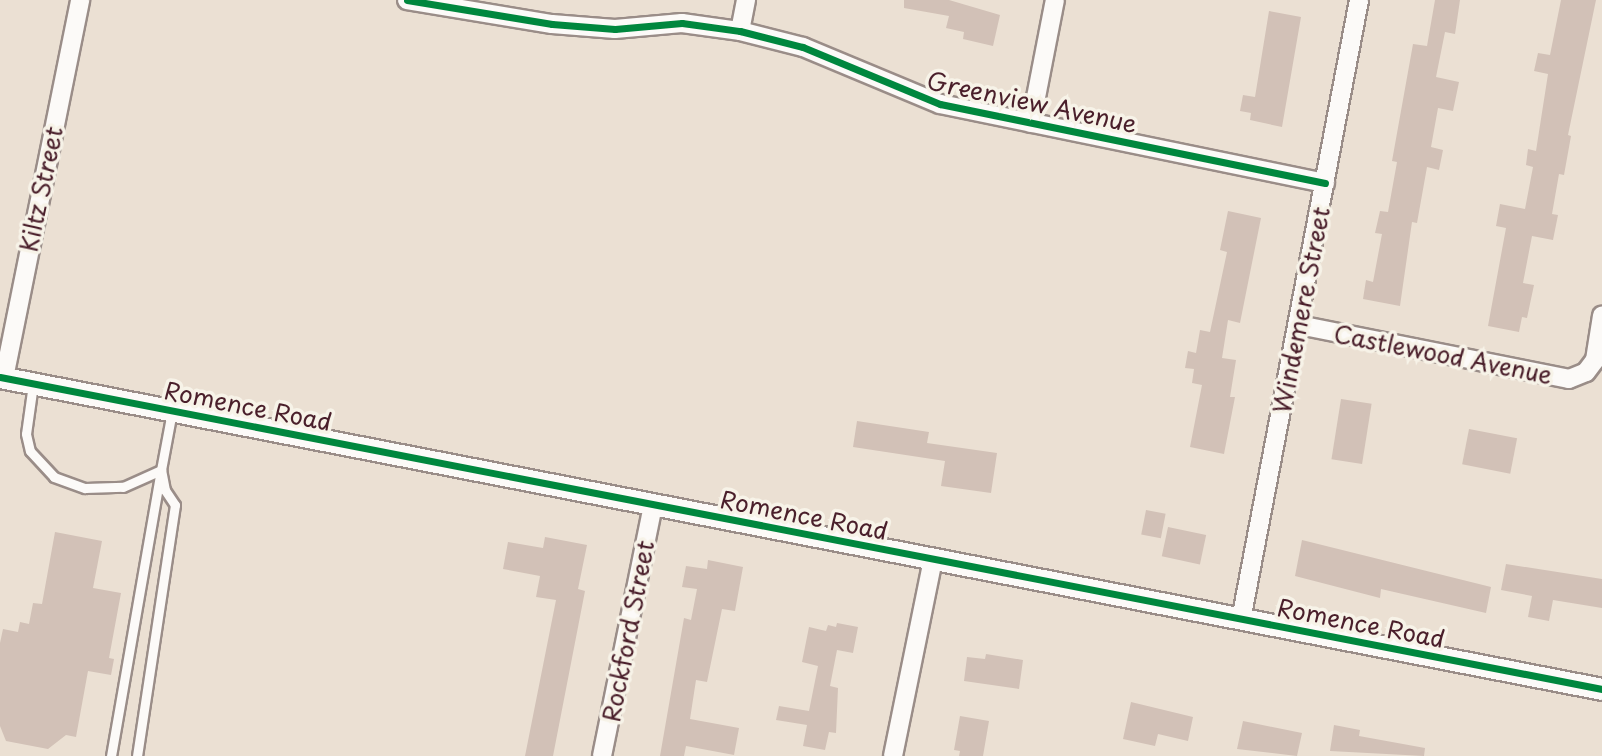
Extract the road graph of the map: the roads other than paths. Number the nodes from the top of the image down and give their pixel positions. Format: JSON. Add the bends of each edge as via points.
{"nodes":[{"id":1,"x":80,"y":0,"type":"edge"},
{"id":2,"x":407,"y":0,"type":"edge"},
{"id":3,"x":746,"y":0,"type":"edge"},
{"id":4,"x":1055,"y":0,"type":"edge"},
{"id":5,"x":1359,"y":0,"type":"edge"},
{"id":6,"x":447,"y":4,"type":"edge"},
{"id":7,"x":740,"y":31,"type":"junction"},
{"id":8,"x":1031,"y":123,"type":"junction"},
{"id":9,"x":1325,"y":183,"type":"junction"},
{"id":10,"x":1602,"y":316,"type":"edge"},
{"id":11,"x":1299,"y":325,"type":"junction"},
{"id":12,"x":2,"y":378,"type":"edge"},
{"id":13,"x":33,"y":384,"type":"junction"},
{"id":14,"x":172,"y":411,"type":"junction"},
{"id":15,"x":161,"y":470,"type":"junction"},
{"id":16,"x":653,"y":505,"type":"junction"},
{"id":17,"x":933,"y":559,"type":"junction"},
{"id":18,"x":1241,"y":620,"type":"junction"},
{"id":19,"x":1602,"y":689,"type":"edge"},
{"id":20,"x":111,"y":756,"type":"edge"},
{"id":21,"x":136,"y":756,"type":"edge"},
{"id":22,"x":602,"y":756,"type":"edge"},
{"id":23,"x":893,"y":756,"type":"edge"}],
"edges":[{"from":1,"to":12,"type":"street","name":"Kiltz Street"},
{"from":2,"to":6,"type":"street","name":"Greenview Avenue"},
{"from":3,"to":7,"type":"street"},
{"from":4,"to":8,"type":"street"},
{"from":5,"to":9,"type":"street","name":"Windemere Street"},
{"from":6,"to":7,"type":"street","name":"Greenview Avenue","via":[[615,29],[682,23]]},
{"from":7,"to":8,"type":"street","name":"Greenview Avenue","via":[[803,47],[940,104]]},
{"from":8,"to":9,"type":"street","name":"Greenview Avenue"},
{"from":9,"to":11,"type":"street","name":"Windemere Street"},
{"from":10,"to":11,"type":"street","name":"Castlewood Avenue","via":[[1595,360],[1586,372],[1569,379]]},
{"from":11,"to":18,"type":"street","name":"Windemere Street"},
{"from":12,"to":13,"type":"street","name":"Romence Road"},
{"from":13,"to":14,"type":"street","name":"Romence Road"},
{"from":13,"to":15,"type":"lane","via":[[26,434],[30,451],[54,477],[102,489],[141,482]]},
{"from":14,"to":15,"type":"lane"},
{"from":14,"to":16,"type":"street","name":"Romence Road"},
{"from":15,"to":20,"type":"lane"},
{"from":15,"to":21,"type":"lane","via":[[165,489],[176,505]]},
{"from":16,"to":17,"type":"street","name":"Romence Road"},
{"from":16,"to":22,"type":"street","name":"Rockford Street"},
{"from":17,"to":18,"type":"street","name":"Romence Road"},
{"from":17,"to":23,"type":"street"},
{"from":18,"to":19,"type":"street","name":"Romence Road"}]}
